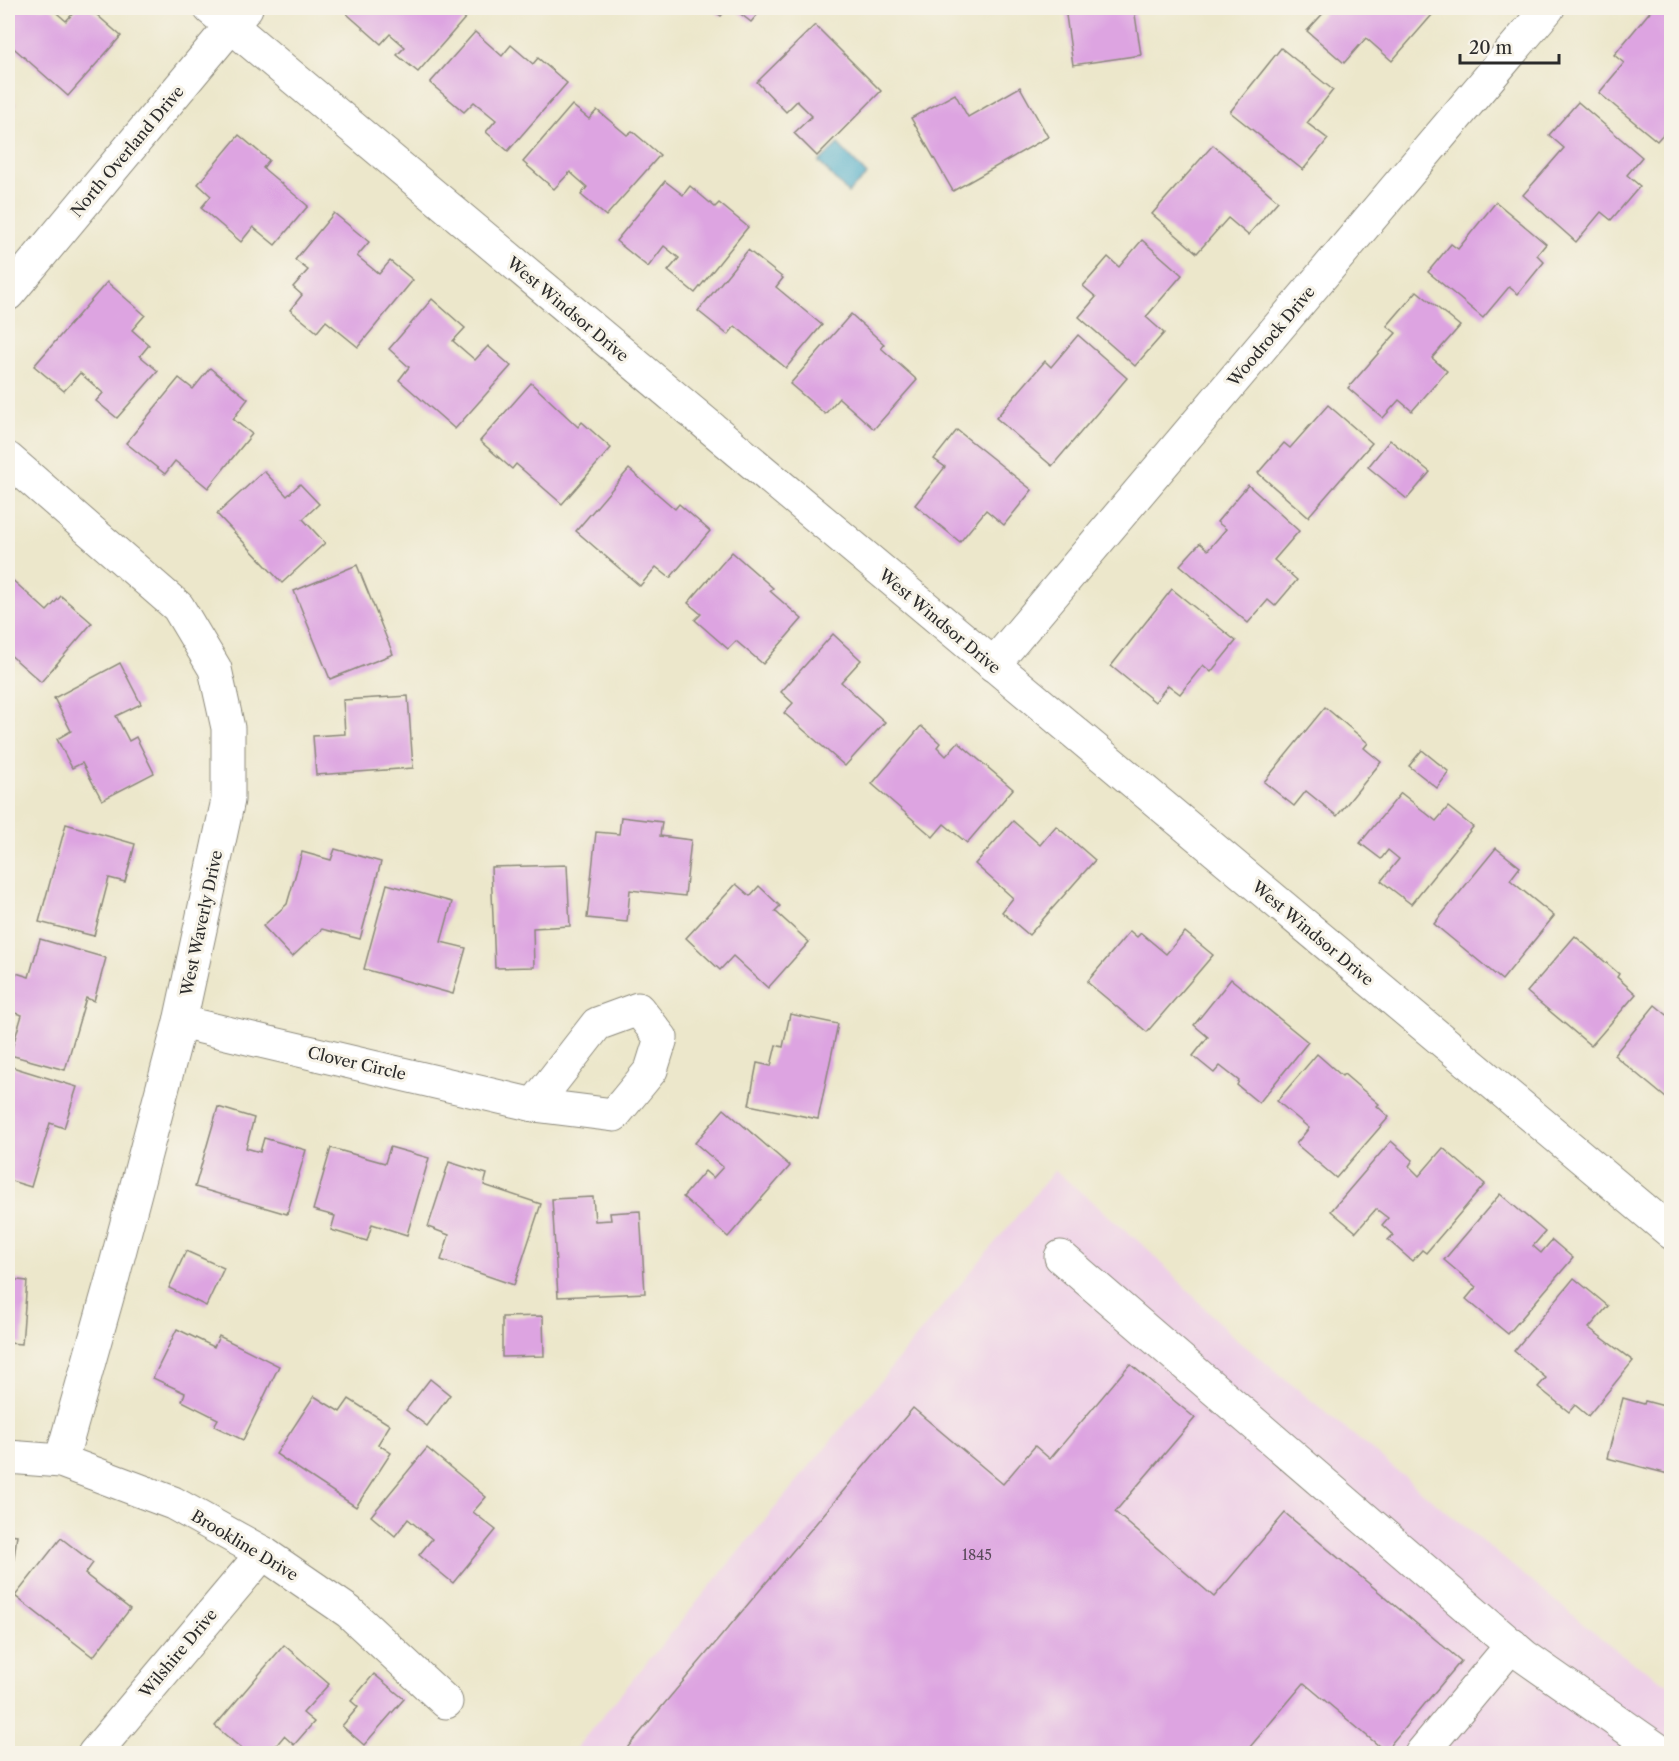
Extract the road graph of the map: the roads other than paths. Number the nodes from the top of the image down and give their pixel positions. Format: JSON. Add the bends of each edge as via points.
{"nodes":[{"id":1,"x":1548,"y":8,"type":"edge"},
{"id":2,"x":229,"y":14,"type":"edge"},
{"id":3,"x":8,"y":294,"type":"edge"},
{"id":4,"x":8,"y":459,"type":"edge"},
{"id":5,"x":993,"y":665,"type":"junction"},
{"id":6,"x":180,"y":1022,"type":"junction"},
{"id":7,"x":534,"y":1105,"type":"dead end"},
{"id":8,"x":1671,"y":1233,"type":"edge"},
{"id":9,"x":1061,"y":1257,"type":"dead end"},
{"id":10,"x":8,"y":1457,"type":"edge"},
{"id":11,"x":61,"y":1461,"type":"junction"},
{"id":12,"x":263,"y":1553,"type":"junction"},
{"id":13,"x":1512,"y":1645,"type":"junction"},
{"id":14,"x":446,"y":1702,"type":"dead end"},
{"id":15,"x":94,"y":1754,"type":"edge"},
{"id":16,"x":1421,"y":1754,"type":"edge"},
{"id":17,"x":1664,"y":1754,"type":"edge"}],
"edges":[{"from":1,"to":5,"type":"street","name":"Woodrock Drive"},
{"from":2,"to":3,"type":"street","name":"North Overland Drive"},
{"from":2,"to":5,"type":"street","name":"West Windsor Drive"},
{"from":4,"to":6,"type":"street","name":"West Waverly Drive","via":[[178,607],[215,669],[228,728],[228,800]]},
{"from":5,"to":8,"type":"street","name":"West Windsor Drive"},
{"from":6,"to":7,"type":"street","name":"Clover Circle"},
{"from":6,"to":11,"type":"street","name":"West Waverly Drive"},
{"from":9,"to":13,"type":"street"},
{"from":10,"to":11,"type":"street","name":"Brookline Drive"},
{"from":11,"to":12,"type":"street","name":"Brookline Drive","via":[[174,1503]]},
{"from":12,"to":14,"type":"street","name":"Brookline Drive","via":[[349,1612]]},
{"from":12,"to":15,"type":"street","name":"Wilshire Drive"},
{"from":13,"to":16,"type":"street"},
{"from":13,"to":17,"type":"street"}]}
